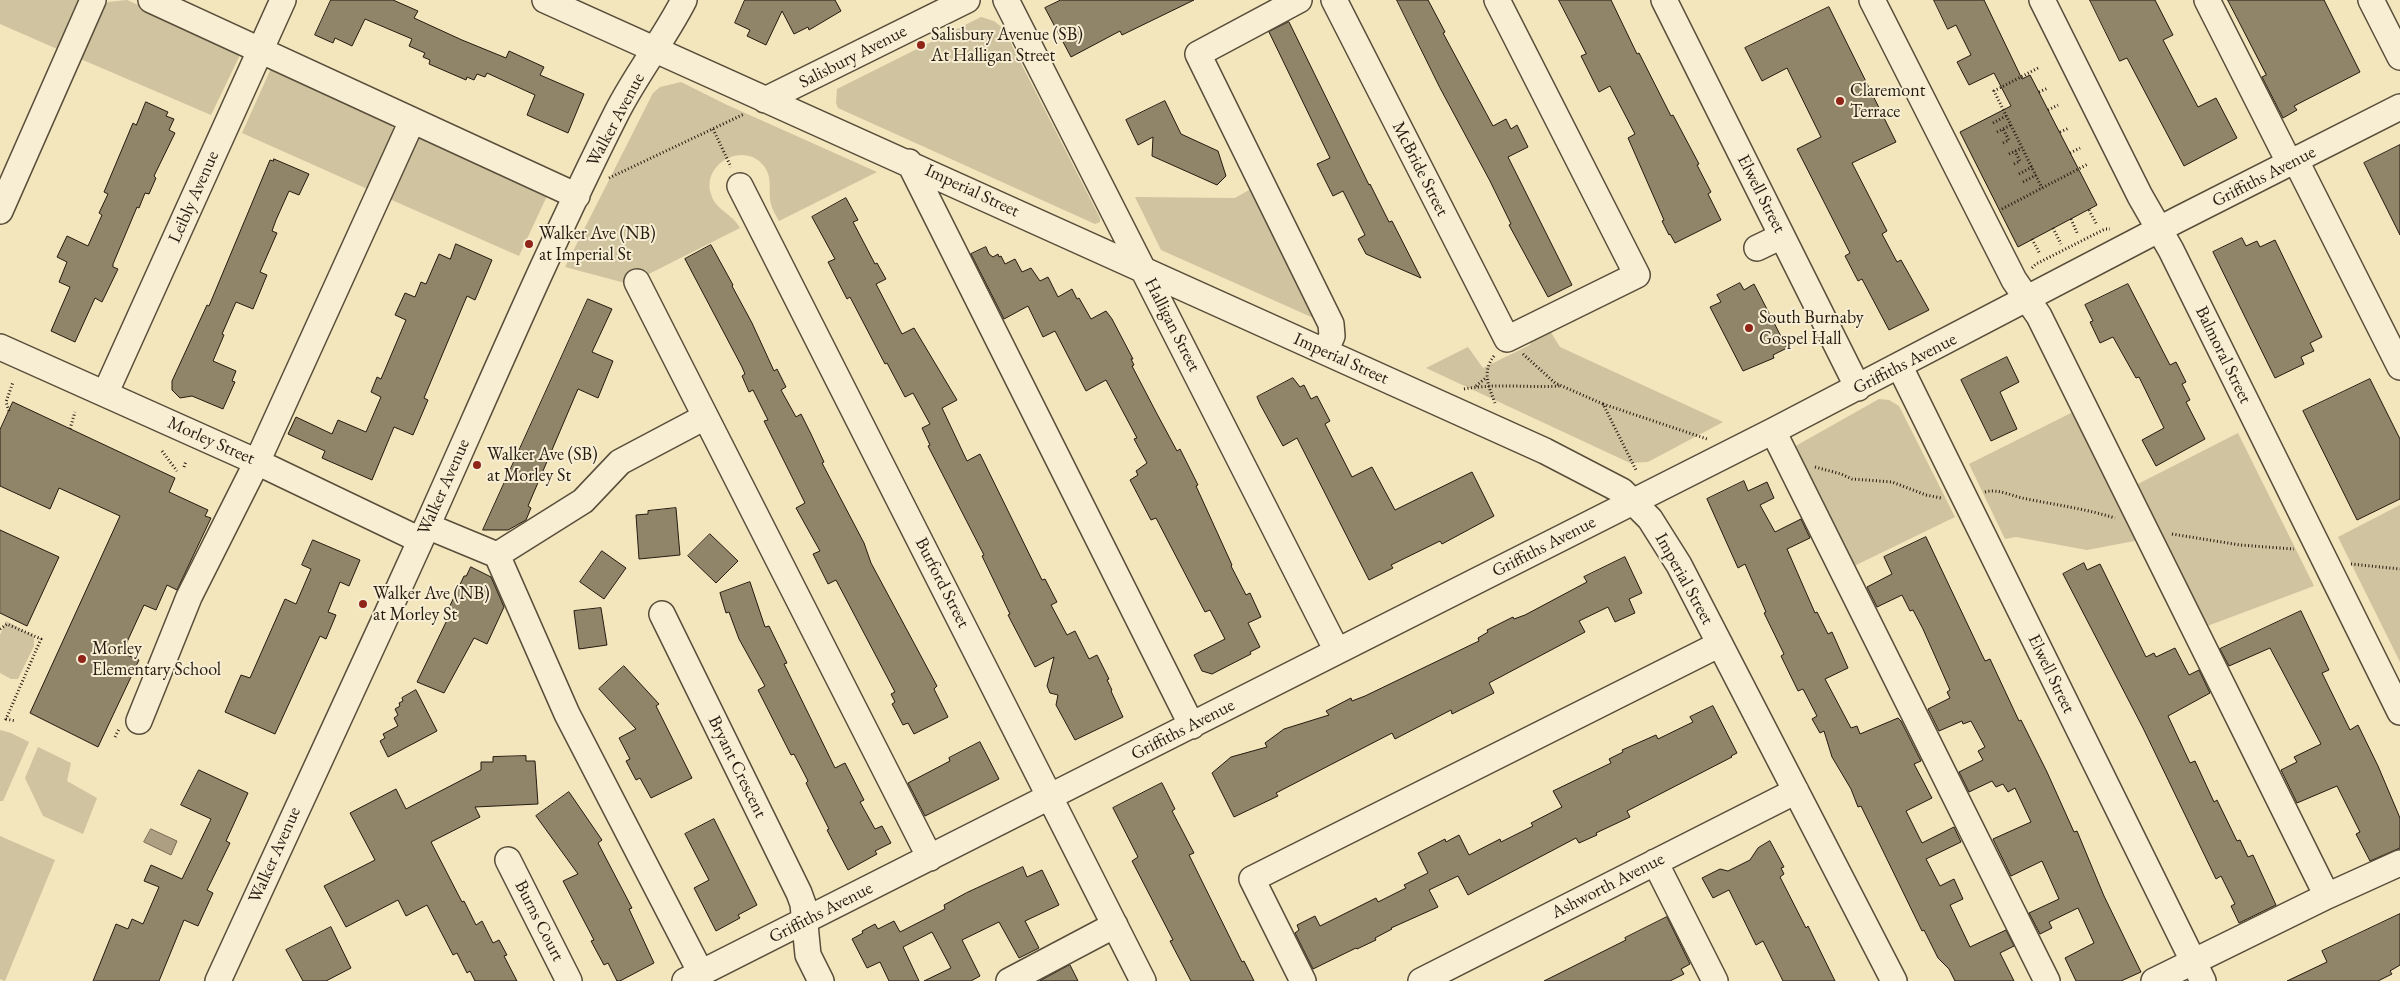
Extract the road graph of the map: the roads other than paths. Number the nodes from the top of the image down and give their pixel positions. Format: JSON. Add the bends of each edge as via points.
{"nodes":[{"id":1,"x":93,"y":0,"type":"edge"},
{"id":2,"x":151,"y":0,"type":"edge"},
{"id":3,"x":283,"y":0,"type":"edge"},
{"id":4,"x":545,"y":0,"type":"edge"},
{"id":5,"x":684,"y":0,"type":"edge"},
{"id":6,"x":967,"y":0,"type":"edge"},
{"id":7,"x":1006,"y":0,"type":"edge"},
{"id":8,"x":1299,"y":0,"type":"edge"},
{"id":9,"x":1334,"y":0,"type":"edge"},
{"id":10,"x":1497,"y":0,"type":"edge"},
{"id":11,"x":1664,"y":0,"type":"edge"},
{"id":12,"x":1872,"y":0,"type":"edge"},
{"id":13,"x":2042,"y":0,"type":"edge"},
{"id":14,"x":2207,"y":0,"type":"edge"},
{"id":15,"x":2371,"y":0,"type":"edge"},
{"id":16,"x":656,"y":50,"type":"junction"},
{"id":17,"x":260,"y":51,"type":"junction"},
{"id":18,"x":2400,"y":57,"type":"edge"},
{"id":19,"x":765,"y":100,"type":"junction"},
{"id":20,"x":2400,"y":107,"type":"edge"},
{"id":21,"x":412,"y":121,"type":"junction"},
{"id":22,"x":909,"y":162,"type":"junction"},
{"id":23,"x":2293,"y":162,"type":"junction"},
{"id":24,"x":740,"y":186,"type":"road end"},
{"id":25,"x":577,"y":196,"type":"junction"},
{"id":26,"x":0,"y":211,"type":"edge"},
{"id":27,"x":2160,"y":230,"type":"junction"},
{"id":28,"x":1782,"y":236,"type":"junction"},
{"id":29,"x":1757,"y":248,"type":"dead end"},
{"id":30,"x":1144,"y":270,"type":"junction"},
{"id":31,"x":637,"y":282,"type":"dead end"},
{"id":32,"x":2027,"y":300,"type":"junction"},
{"id":33,"x":0,"y":347,"type":"edge"},
{"id":34,"x":1325,"y":351,"type":"junction"},
{"id":35,"x":2400,"y":366,"type":"edge"},
{"id":36,"x":1900,"y":367,"type":"junction"},
{"id":37,"x":1858,"y":388,"type":"junction"},
{"id":38,"x":105,"y":394,"type":"junction"},
{"id":39,"x":705,"y":417,"type":"junction"},
{"id":40,"x":1773,"y":431,"type":"junction"},
{"id":41,"x":258,"y":462,"type":"junction"},
{"id":42,"x":1635,"y":501,"type":"junction"},
{"id":43,"x":424,"y":533,"type":"junction"},
{"id":44,"x":497,"y":554,"type":"junction"},
{"id":45,"x":662,"y":614,"type":"dead end"},
{"id":46,"x":1720,"y":644,"type":"junction"},
{"id":47,"x":1337,"y":651,"type":"junction"},
{"id":48,"x":2400,"y":712,"type":"edge"},
{"id":49,"x":128,"y":726,"type":"road end"},
{"id":50,"x":1192,"y":726,"type":"junction"},
{"id":51,"x":1796,"y":791,"type":"junction"},
{"id":52,"x":1051,"y":797,"type":"junction"},
{"id":53,"x":930,"y":858,"type":"junction"},
{"id":54,"x":508,"y":860,"type":"dead end"},
{"id":55,"x":1655,"y":862,"type":"junction"},
{"id":56,"x":2400,"y":863,"type":"edge"},
{"id":57,"x":2327,"y":896,"type":"junction"},
{"id":58,"x":804,"y":922,"type":"junction"},
{"id":59,"x":1115,"y":925,"type":"junction"},
{"id":60,"x":2198,"y":971,"type":"edge"},
{"id":61,"x":693,"y":977,"type":"edge"},
{"id":62,"x":218,"y":981,"type":"edge"},
{"id":63,"x":570,"y":981,"type":"edge"},
{"id":64,"x":821,"y":981,"type":"edge"},
{"id":65,"x":1010,"y":981,"type":"edge"},
{"id":66,"x":1143,"y":981,"type":"edge"},
{"id":67,"x":1303,"y":981,"type":"edge"},
{"id":68,"x":1421,"y":981,"type":"edge"},
{"id":69,"x":1716,"y":981,"type":"edge"},
{"id":70,"x":1894,"y":981,"type":"edge"},
{"id":71,"x":2047,"y":981,"type":"edge"},
{"id":72,"x":2154,"y":981,"type":"edge"}],
"edges":[{"from":1,"to":26,"type":"street"},
{"from":2,"to":17,"type":"street"},
{"from":3,"to":17,"type":"street","name":"Leibly Avenue"},
{"from":4,"to":16,"type":"street","name":"Imperial Street"},
{"from":5,"to":16,"type":"street","name":"Walker Avenue"},
{"from":6,"to":19,"type":"street","name":"Salisbury Avenue"},
{"from":7,"to":30,"type":"street","name":"Halligan Street"},
{"from":8,"to":34,"type":"street","via":[[1198,54],[1331,324],[1332,336]]},
{"from":9,"to":10,"type":"street","name":"McBride Street","via":[[1507,338],[1637,275]]},
{"from":11,"to":28,"type":"street","name":"Elwell Street"},
{"from":12,"to":32,"type":"street"},
{"from":13,"to":27,"type":"street","name":"Balmoral Street"},
{"from":14,"to":23,"type":"street"},
{"from":15,"to":18,"type":"street"},
{"from":16,"to":19,"type":"street","name":"Imperial Street"},
{"from":16,"to":25,"type":"street","name":"Walker Avenue","via":[[618,109]]},
{"from":17,"to":21,"type":"street"},
{"from":17,"to":38,"type":"street","name":"Leibly Avenue"},
{"from":19,"to":22,"type":"street","name":"Imperial Street"},
{"from":20,"to":23,"type":"street","name":"Griffiths Avenue"},
{"from":21,"to":25,"type":"street"},
{"from":21,"to":41,"type":"street"},
{"from":22,"to":30,"type":"street","name":"Imperial Street"},
{"from":22,"to":50,"type":"street"},
{"from":23,"to":27,"type":"street","name":"Griffiths Avenue"},
{"from":23,"to":35,"type":"street"},
{"from":24,"to":52,"type":"street","name":"Burford Street"},
{"from":25,"to":43,"type":"street","name":"Walker Avenue"},
{"from":27,"to":32,"type":"street","name":"Griffiths Avenue"},
{"from":27,"to":48,"type":"street","name":"Balmoral Street"},
{"from":28,"to":29,"type":"street"},
{"from":28,"to":37,"type":"street","name":"Elwell Street"},
{"from":30,"to":34,"type":"street","name":"Imperial Street"},
{"from":30,"to":47,"type":"street","name":"Halligan Street"},
{"from":31,"to":39,"type":"street"},
{"from":32,"to":36,"type":"street","name":"Griffiths Avenue"},
{"from":32,"to":57,"type":"street","via":[[2039,316]]},
{"from":33,"to":38,"type":"street","name":"Morley Street"},
{"from":34,"to":42,"type":"street","name":"Imperial Street","via":[[1577,466],[1612,484]]},
{"from":36,"to":37,"type":"street","name":"Griffiths Avenue"},
{"from":36,"to":60,"type":"street","name":"Elwell Street"},
{"from":37,"to":40,"type":"street","name":"Griffiths Avenue"},
{"from":38,"to":41,"type":"street","name":"Morley Street"},
{"from":39,"to":44,"type":"street","via":[[620,462],[583,501]]},
{"from":39,"to":53,"type":"street"},
{"from":40,"to":42,"type":"street","name":"Griffiths Avenue"},
{"from":40,"to":71,"type":"street"},
{"from":41,"to":43,"type":"street","name":"Morley Street"},
{"from":41,"to":49,"type":"street"},
{"from":42,"to":46,"type":"street","name":"Imperial Street","via":[[1679,565]]},
{"from":42,"to":47,"type":"street","name":"Griffiths Avenue"},
{"from":43,"to":44,"type":"street","name":"Morley Street"},
{"from":43,"to":62,"type":"street","name":"Walker Avenue"},
{"from":44,"to":61,"type":"street","via":[[567,714]]},
{"from":45,"to":58,"type":"street","name":"Bryant Crescent","via":[[799,893]]},
{"from":46,"to":51,"type":"street","name":"Imperial Street"},
{"from":46,"to":67,"type":"street","via":[[1252,879]]},
{"from":47,"to":50,"type":"street","name":"Griffiths Avenue"},
{"from":50,"to":52,"type":"street","name":"Griffiths Avenue"},
{"from":51,"to":55,"type":"street","name":"Ashworth Avenue"},
{"from":51,"to":70,"type":"street","name":"Imperial Street"},
{"from":52,"to":53,"type":"street","name":"Griffiths Avenue"},
{"from":52,"to":59,"type":"street","name":"Burford Street"},
{"from":53,"to":58,"type":"street","name":"Griffiths Avenue"},
{"from":54,"to":63,"type":"street","name":"Burns Court"},
{"from":55,"to":68,"type":"street","name":"Ashworth Avenue"},
{"from":55,"to":69,"type":"street"},
{"from":56,"to":57,"type":"street"},
{"from":57,"to":60,"type":"street"},
{"from":58,"to":61,"type":"street","name":"Griffiths Avenue"},
{"from":58,"to":64,"type":"street","name":"Bryant Crescent","via":[[808,955]]},
{"from":59,"to":65,"type":"street"},
{"from":59,"to":66,"type":"street","name":"Burford Street"},
{"from":60,"to":72,"type":"street"}]}
